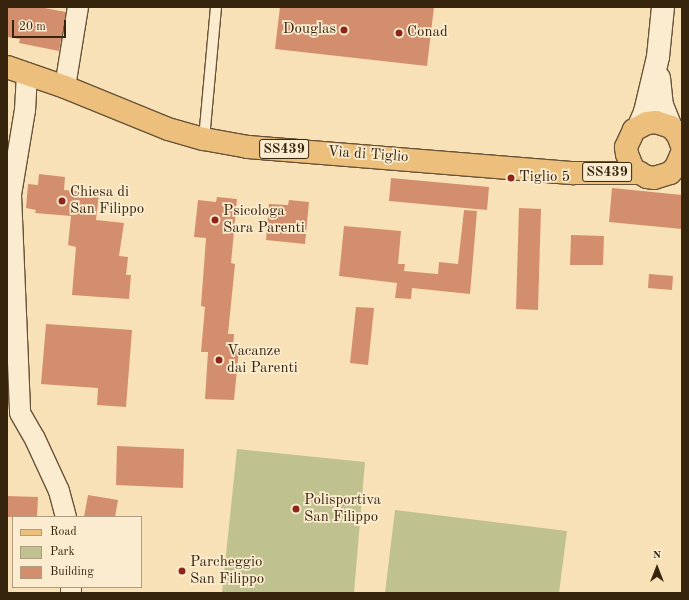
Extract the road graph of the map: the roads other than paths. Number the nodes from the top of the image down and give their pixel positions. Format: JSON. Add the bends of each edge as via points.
{"nodes":[{"id":1,"x":78,"y":7,"type":"edge"},
{"id":2,"x":216,"y":7,"type":"edge"},
{"id":3,"x":663,"y":7,"type":"edge"},
{"id":4,"x":658,"y":57,"type":"junction"},
{"id":5,"x":17,"y":70,"type":"edge"},
{"id":6,"x":65,"y":87,"type":"junction"},
{"id":7,"x":639,"y":126,"type":"junction"},
{"id":8,"x":671,"y":127,"type":"junction"},
{"id":9,"x":204,"y":139,"type":"junction"},
{"id":10,"x":626,"y":146,"type":"junction"},
{"id":11,"x":682,"y":146,"type":"edge"},
{"id":12,"x":682,"y":153,"type":"edge"},
{"id":13,"x":574,"y":172,"type":"junction"},
{"id":14,"x":640,"y":173,"type":"junction"},
{"id":15,"x":672,"y":177,"type":"edge"},
{"id":16,"x":13,"y":412,"type":"edge"},
{"id":17,"x":66,"y":516,"type":"edge"}],
"edges":[{"from":1,"to":6,"type":"street"},
{"from":2,"to":9,"type":"lane"},
{"from":3,"to":4,"type":"main road"},
{"from":4,"to":7,"type":"main road","via":[[646,112]]},
{"from":4,"to":8,"type":"main road","via":[[662,105]]},
{"from":5,"to":6,"type":"main road","name":"Via di Tiglio","number":"SS439"},
{"from":5,"to":16,"type":"street","via":[[25,110],[11,195]]},
{"from":6,"to":9,"type":"main road","name":"Via di Tiglio","number":"SS439","via":[[168,129]]},
{"from":7,"to":8,"type":"main road","via":[[656,122]]},
{"from":7,"to":10,"type":"main road","via":[[630,135]]},
{"from":8,"to":11,"type":"main road","via":[[678,135]]},
{"from":9,"to":13,"type":"main road","name":"Via di Tiglio","number":"SS439","via":[[248,147]]},
{"from":10,"to":13,"type":"main road","name":"Via di Tiglio","number":"SS439","via":[[591,167]]},
{"from":10,"to":14,"type":"main road","via":[[629,162]]},
{"from":12,"to":15,"type":"main road"},
{"from":13,"to":14,"type":"main road","name":"Via di Tiglio","number":"SS439"},
{"from":14,"to":15,"type":"main road","name":"Via di Tiglio","via":[[647,177]]},
{"from":16,"to":17,"type":"street","via":[[35,439],[59,491]]}]}
